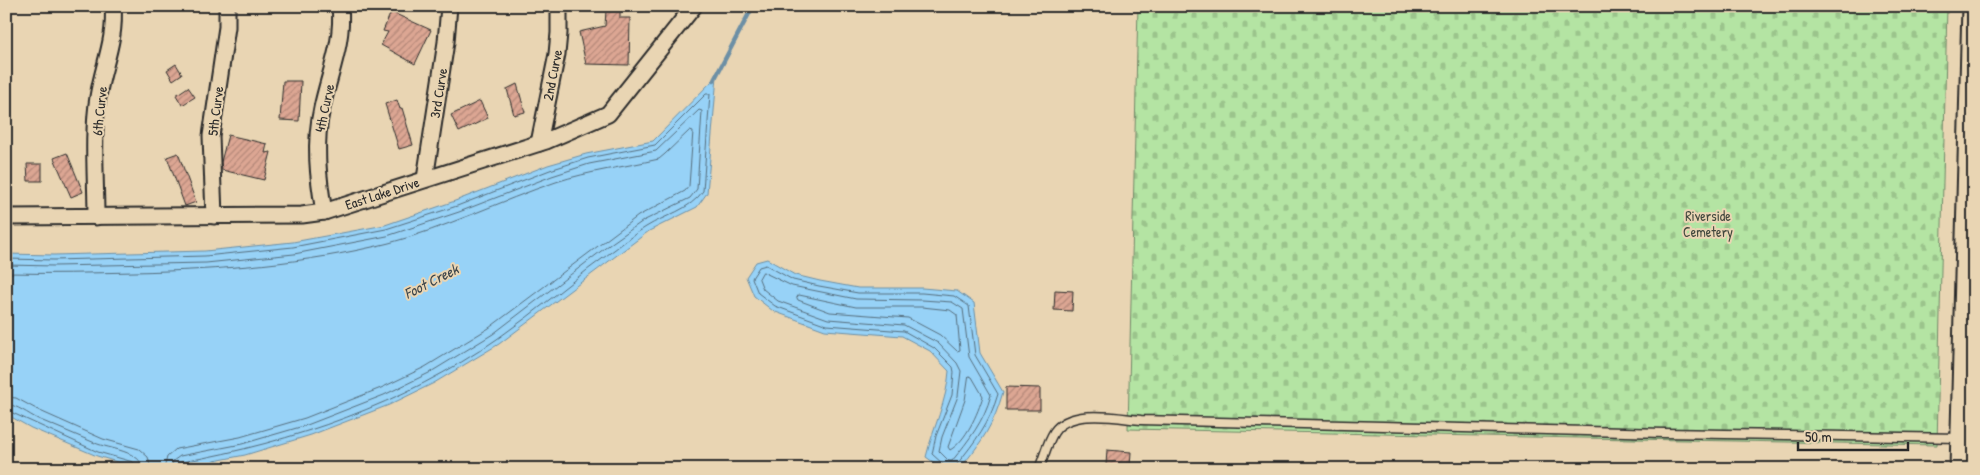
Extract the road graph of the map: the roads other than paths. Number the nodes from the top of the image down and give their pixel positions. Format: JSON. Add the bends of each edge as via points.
{"nodes":[{"id":1,"x":113,"y":6,"type":"edge"},
{"id":2,"x":227,"y":6,"type":"edge"},
{"id":3,"x":340,"y":6,"type":"edge"},
{"id":4,"x":449,"y":6,"type":"edge"},
{"id":5,"x":559,"y":6,"type":"edge"},
{"id":6,"x":694,"y":6,"type":"edge"},
{"id":7,"x":1973,"y":6,"type":"edge"},
{"id":8,"x":680,"y":13,"type":"edge"},
{"id":9,"x":539,"y":143,"type":"junction"},
{"id":10,"x":425,"y":179,"type":"junction"},
{"id":11,"x":324,"y":212,"type":"junction"},
{"id":12,"x":214,"y":216,"type":"junction"},
{"id":13,"x":6,"y":217,"type":"edge"},
{"id":14,"x":96,"y":217,"type":"junction"},
{"id":15,"x":1962,"y":438,"type":"junction"},
{"id":16,"x":1039,"y":469,"type":"edge"},
{"id":17,"x":1961,"y":469,"type":"edge"}],
"edges":[{"from":1,"to":14,"type":"street","name":"6th Curve","via":[[113,38],[96,116]]},
{"from":2,"to":12,"type":"street","name":"5th Curve","via":[[227,27],[211,136]]},
{"from":3,"to":11,"type":"street","name":"4th Curve","via":[[342,24],[316,144]]},
{"from":4,"to":10,"type":"street","name":"3rd Curve"},
{"from":5,"to":9,"type":"street","name":"2nd Curve","via":[[557,54]]},
{"from":6,"to":8,"type":"street","name":"East Lake Drive"},
{"from":7,"to":15,"type":"main road"},
{"from":8,"to":9,"type":"street","name":"East Lake Drive","via":[[608,114]]},
{"from":9,"to":10,"type":"street","name":"East Lake Drive"},
{"from":10,"to":11,"type":"street","name":"East Lake Drive"},
{"from":11,"to":12,"type":"street","name":"East Lake Drive"},
{"from":12,"to":14,"type":"street","name":"East Lake Drive"},
{"from":13,"to":14,"type":"street","name":"East Lake Drive"},
{"from":15,"to":16,"type":"lane","via":[[1485,429],[1089,416],[1070,420],[1055,430]]},
{"from":15,"to":17,"type":"main road"}]}
